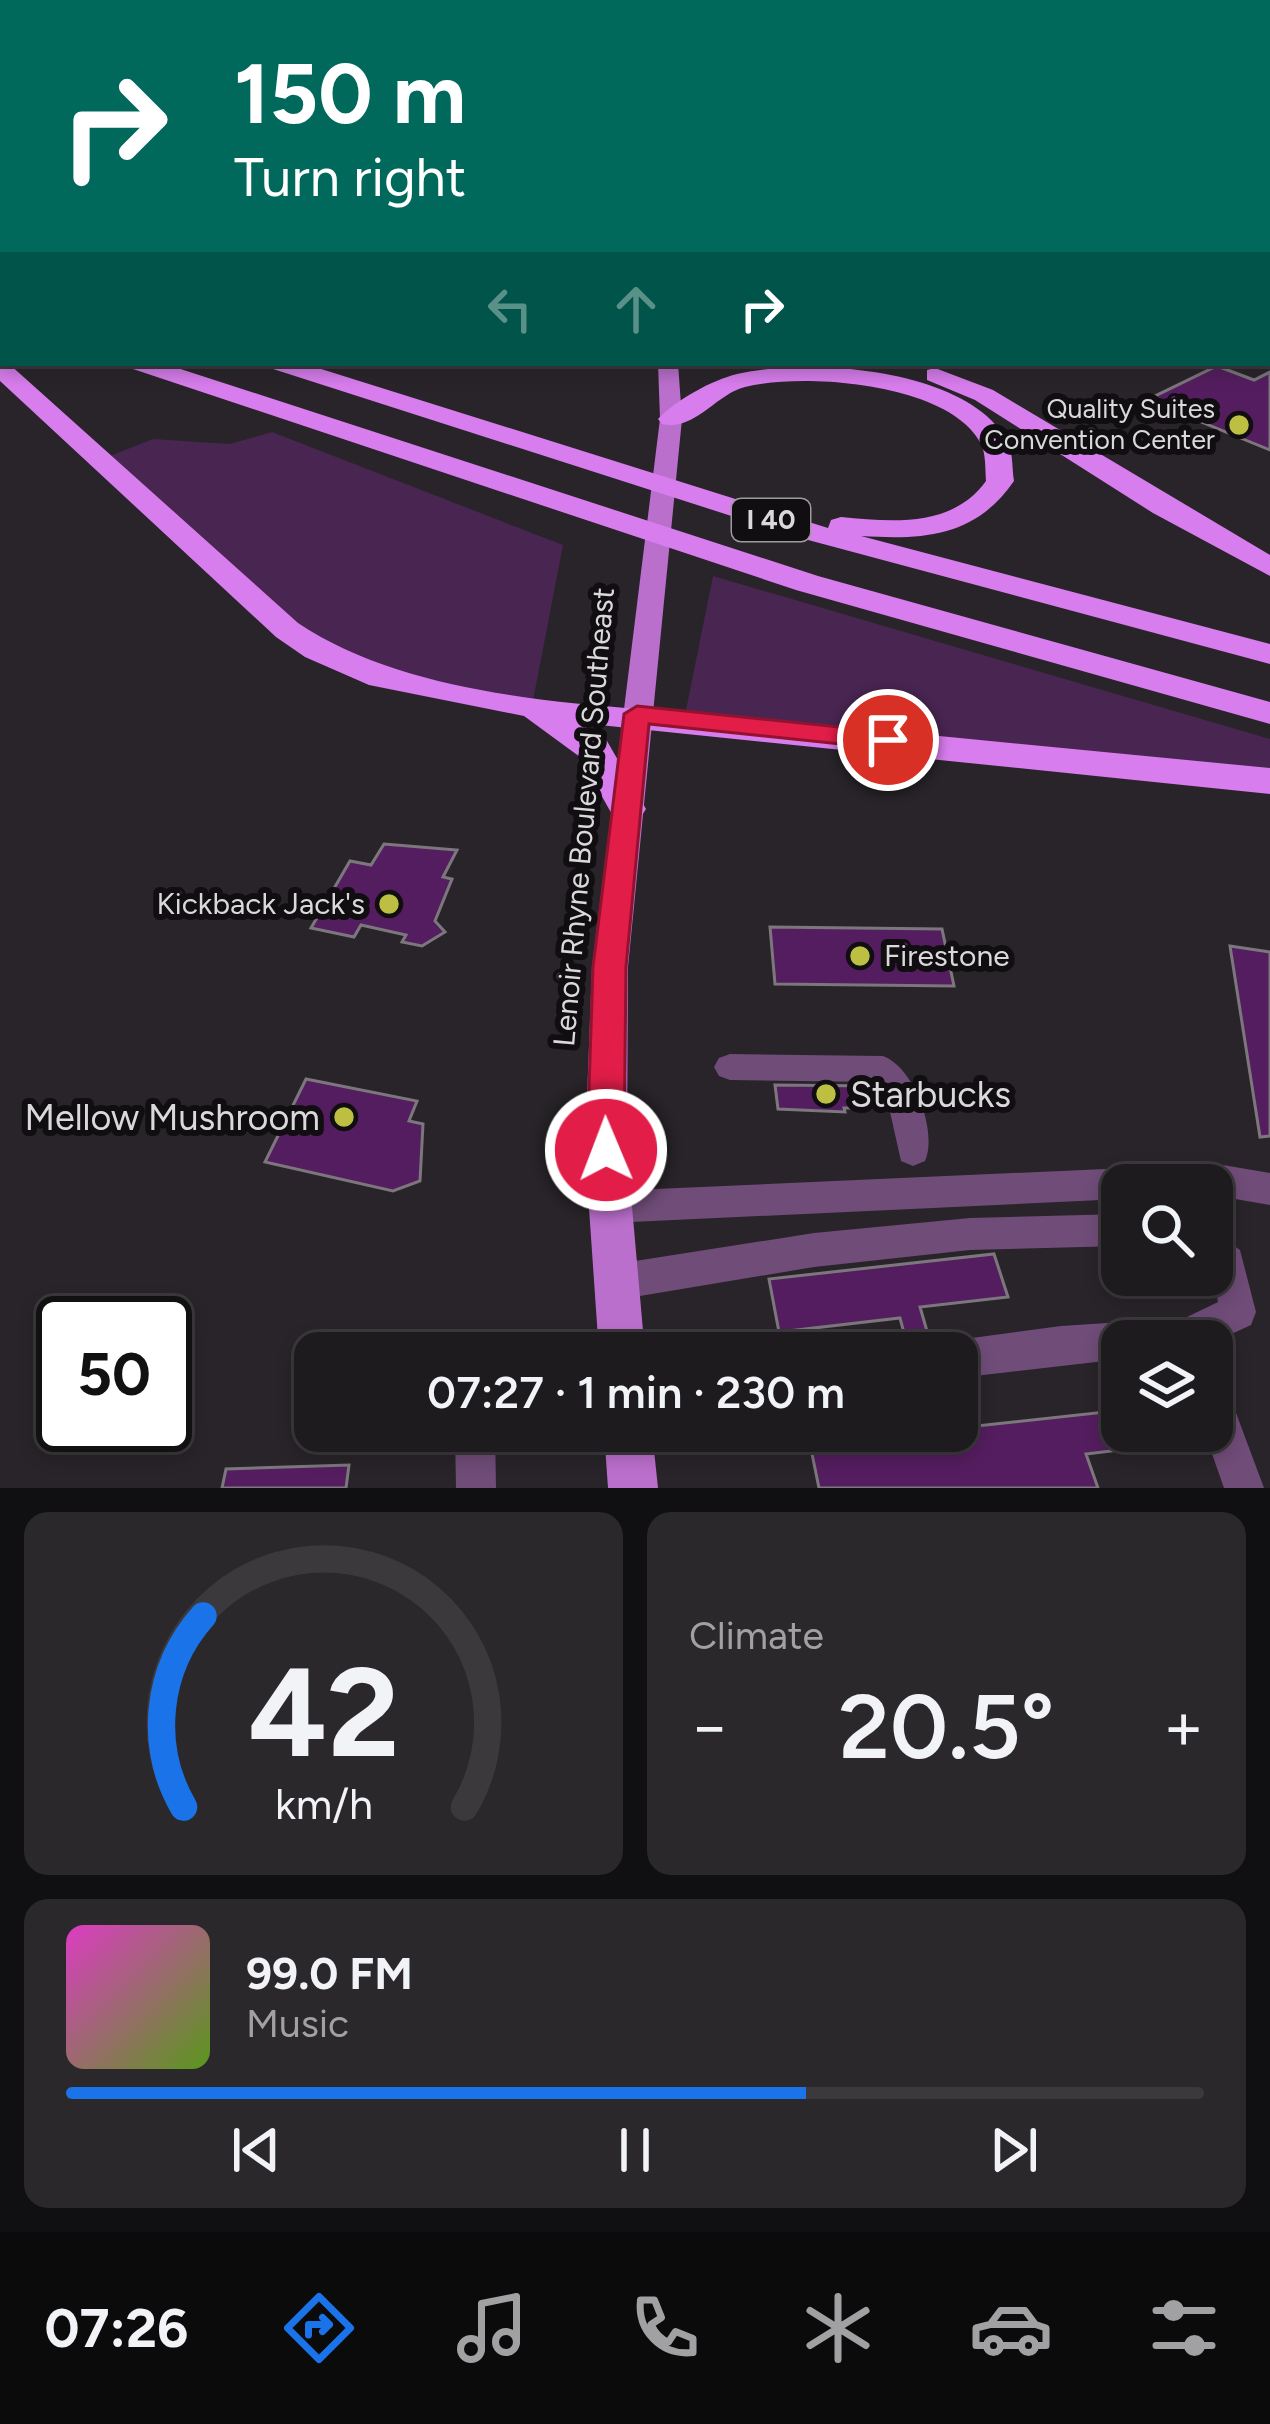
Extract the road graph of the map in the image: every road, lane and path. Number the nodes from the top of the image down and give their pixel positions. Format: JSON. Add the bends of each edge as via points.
{"nodes":[{"id":1,"x":147,"y":366,"type":"edge"},
{"id":2,"x":287,"y":366,"type":"edge"},
{"id":3,"x":668,"y":366,"type":"edge"},
{"id":4,"x":901,"y":366,"type":"edge"},
{"id":5,"x":0,"y":368,"type":"edge"},
{"id":6,"x":669,"y":430,"type":"junction"},
{"id":7,"x":692,"y":495,"type":"junction"},
{"id":8,"x":1270,"y":567,"type":"edge"},
{"id":9,"x":1270,"y":654,"type":"edge"},
{"id":10,"x":532,"y":706,"type":"junction"},
{"id":11,"x":1270,"y":713,"type":"edge"},
{"id":12,"x":637,"y":714,"type":"junction"},
{"id":13,"x":1270,"y":781,"type":"edge"},
{"id":14,"x":627,"y":809,"type":"junction"},
{"id":15,"x":730,"y":1067,"type":"dead end"},
{"id":16,"x":913,"y":1151,"type":"dead end"},
{"id":17,"x":1270,"y":1189,"type":"edge"},
{"id":18,"x":610,"y":1207,"type":"junction"},
{"id":19,"x":1101,"y":1231,"type":"edge"},
{"id":20,"x":616,"y":1282,"type":"junction"},
{"id":21,"x":1233,"y":1287,"type":"edge"},
{"id":22,"x":1223,"y":1320,"type":"edge"},
{"id":23,"x":620,"y":1332,"type":"edge"},
{"id":24,"x":1101,"y":1343,"type":"edge"},
{"id":25,"x":978,"y":1356,"type":"edge"},
{"id":26,"x":475,"y":1452,"type":"edge"},
{"id":27,"x":630,"y":1452,"type":"edge"},
{"id":28,"x":1231,"y":1452,"type":"edge"},
{"id":29,"x":476,"y":1488,"type":"edge"},
{"id":30,"x":633,"y":1488,"type":"edge"},
{"id":31,"x":1244,"y":1488,"type":"edge"}],
"edges":[{"from":1,"to":11,"type":"highway","number":"I 40","via":[[807,583]]},
{"from":2,"to":7,"type":"highway","number":"I 40"},
{"from":3,"to":6,"type":"main road","name":"Lenoir Rhyne Boulevard Southeast"},
{"from":4,"to":8,"type":"highway","via":[[984,395]]},
{"from":5,"to":10,"type":"highway","via":[[306,645],[382,680]]},
{"from":6,"to":7,"type":"highway","via":[[740,380],[865,377],[959,410],[991,436],[1003,466],[995,491],[971,512],[908,528],[833,525]]},
{"from":6,"to":12,"type":"main road","name":"Lenoir Rhyne Boulevard Southeast"},
{"from":7,"to":9,"type":"highway","number":"I 40"},
{"from":10,"to":12,"type":"highway"},
{"from":10,"to":14,"type":"highway","via":[[594,749]]},
{"from":12,"to":13,"type":"highway"},
{"from":12,"to":14,"type":"main road","name":"Lenoir Rhyne Boulevard Southeast"},
{"from":14,"to":18,"type":"main road","name":"Lenoir Rhyne Boulevard Southeast","via":[[608,1008]]},
{"from":15,"to":16,"type":"lane","via":[[883,1070],[901,1088]]},
{"from":17,"to":18,"type":"lane","via":[[1217,1179]]},
{"from":18,"to":20,"type":"main road","name":"Lenoir Rhyne Boulevard Southeast"},
{"from":19,"to":20,"type":"lane","via":[[814,1250]]},
{"from":20,"to":23,"type":"main road","name":"Lenoir Rhyne Boulevard Southeast"},
{"from":21,"to":22,"type":"lane","via":[[1238,1312]]},
{"from":24,"to":25,"type":"lane"},
{"from":26,"to":29,"type":"lane"},
{"from":27,"to":30,"type":"main road"},
{"from":28,"to":31,"type":"lane"}]}
